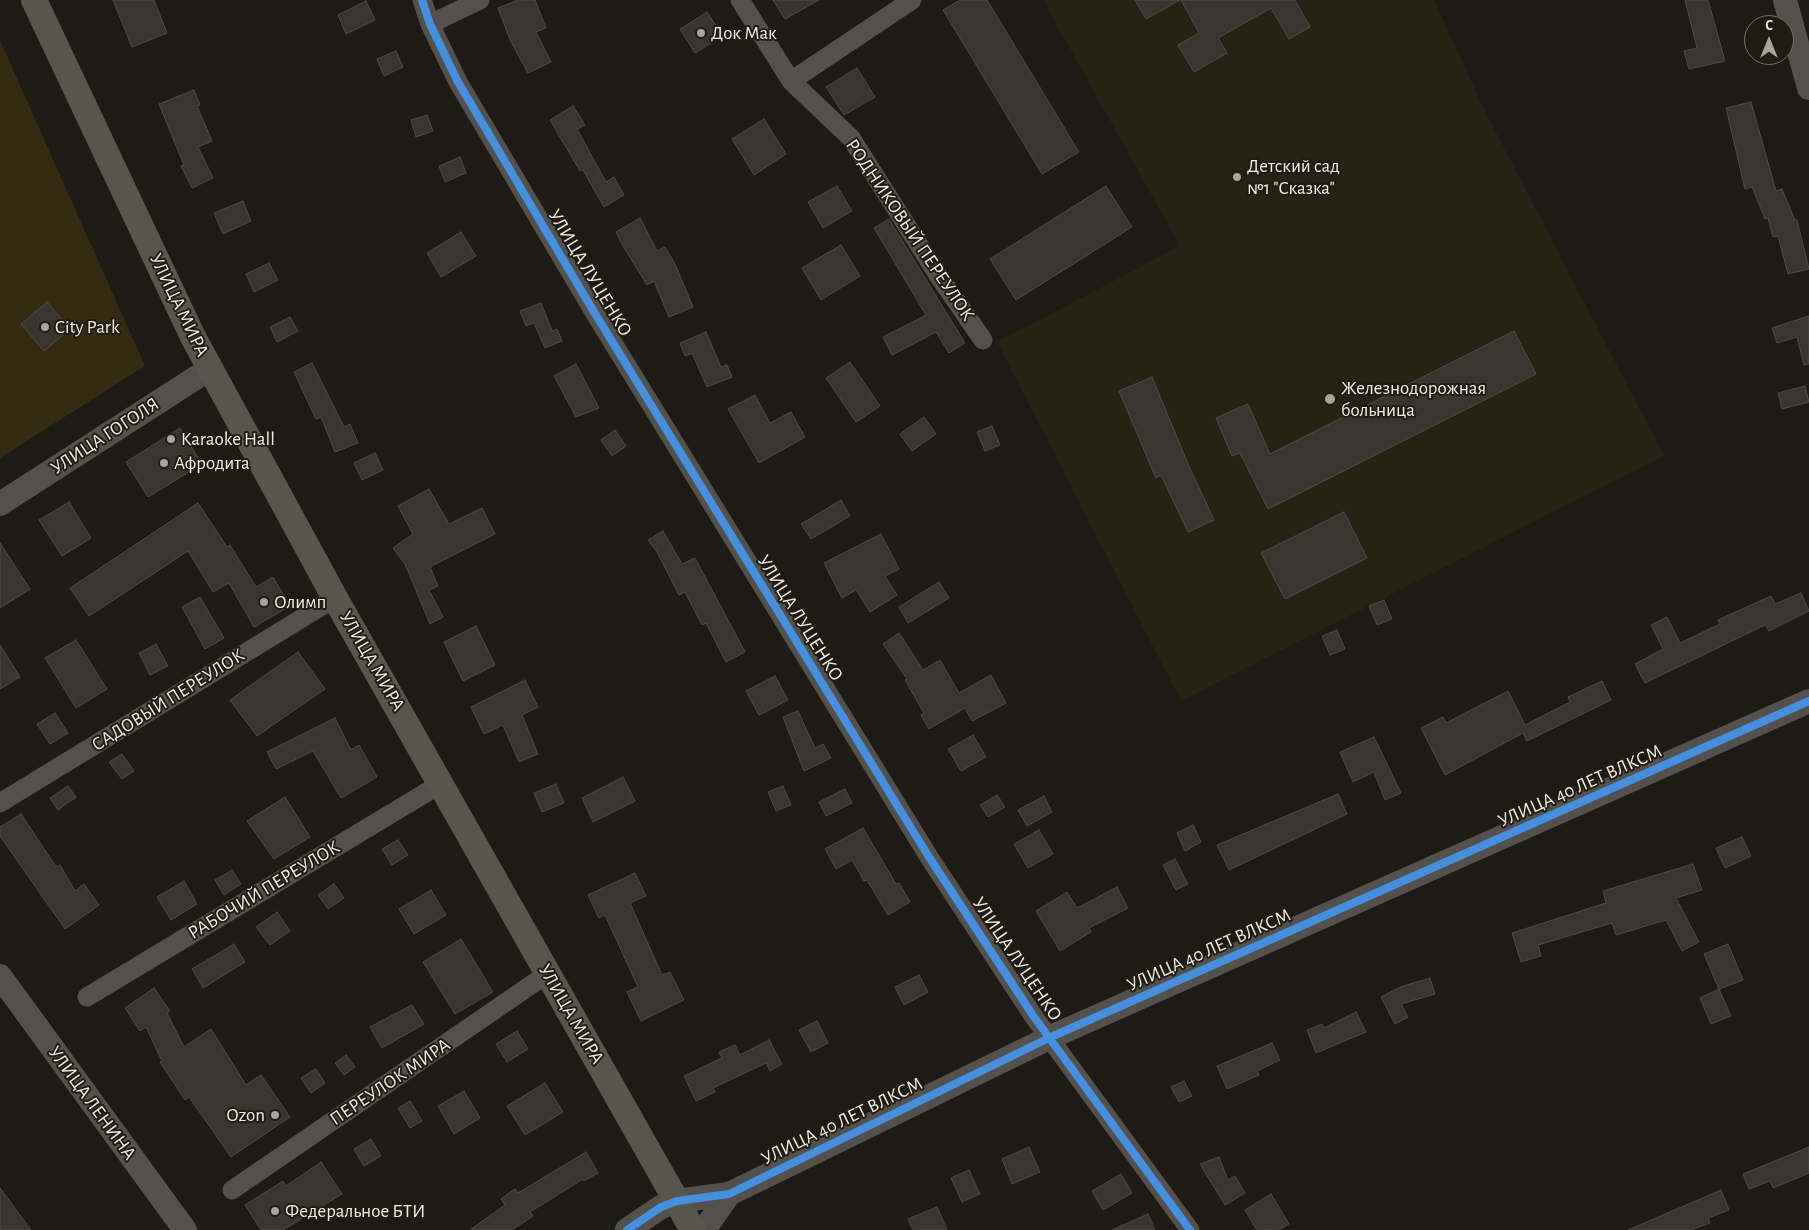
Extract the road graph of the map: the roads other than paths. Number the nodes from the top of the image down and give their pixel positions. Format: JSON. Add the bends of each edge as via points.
{"nodes":[{"id":1,"x":34,"y":0,"type":"edge"},
{"id":2,"x":422,"y":0,"type":"edge"},
{"id":3,"x":480,"y":0,"type":"edge"},
{"id":4,"x":740,"y":0,"type":"edge"},
{"id":5,"x":912,"y":0,"type":"edge"},
{"id":6,"x":1785,"y":0,"type":"edge"},
{"id":7,"x":430,"y":24,"type":"junction"},
{"id":8,"x":791,"y":81,"type":"junction"},
{"id":9,"x":1809,"y":88,"type":"edge"},
{"id":10,"x":983,"y":340,"type":"dead end"},
{"id":11,"x":211,"y":368,"type":"junction"},
{"id":12,"x":0,"y":504,"type":"edge"},
{"id":13,"x":335,"y":598,"type":"junction"},
{"id":14,"x":1809,"y":701,"type":"edge"},
{"id":15,"x":442,"y":783,"type":"junction"},
{"id":16,"x":0,"y":803,"type":"edge"},
{"id":17,"x":547,"y":974,"type":"junction"},
{"id":18,"x":0,"y":976,"type":"edge"},
{"id":19,"x":87,"y":997,"type":"dead end"},
{"id":20,"x":1050,"y":1037,"type":"junction"},
{"id":21,"x":232,"y":1190,"type":"dead end"},
{"id":22,"x":729,"y":1194,"type":"junction"},
{"id":23,"x":677,"y":1201,"type":"junction"},
{"id":24,"x":185,"y":1230,"type":"edge"},
{"id":25,"x":627,"y":1230,"type":"edge"},
{"id":26,"x":693,"y":1230,"type":"edge"},
{"id":27,"x":704,"y":1230,"type":"edge"},
{"id":28,"x":1190,"y":1230,"type":"edge"}],
"edges":[{"from":1,"to":11,"type":"main road","name":"УЛИЦА МИРА","via":[[193,337]]},
{"from":2,"to":7,"type":"street","name":"УЛИЦА ЛУЦЕНКО"},
{"from":3,"to":7,"type":"street"},
{"from":4,"to":8,"type":"street","name":"РОДНИКОВЫЙ ПЕРЕУЛОК"},
{"from":5,"to":8,"type":"street"},
{"from":6,"to":9,"type":"street"},
{"from":7,"to":20,"type":"street","name":"УЛИЦА ЛУЦЕНКО","via":[[458,82],[739,550],[929,857]]},
{"from":8,"to":10,"type":"street","name":"РОДНИКОВЫЙ ПЕРЕУЛОК","via":[[851,138]]},
{"from":11,"to":12,"type":"street","name":"УЛИЦА ГОГОЛЯ"},
{"from":11,"to":13,"type":"main road","name":"УЛИЦА МИРА"},
{"from":13,"to":15,"type":"main road","name":"УЛИЦА МИРА"},
{"from":13,"to":16,"type":"street","name":"САДОВЫЙ ПЕРЕУЛОК"},
{"from":14,"to":20,"type":"street","name":"УЛИЦА 40 ЛЕТ ВЛКСМ"},
{"from":15,"to":17,"type":"main road","name":"УЛИЦА МИРА"},
{"from":15,"to":19,"type":"street","name":"РАБОЧИЙ ПЕРЕУЛОК"},
{"from":17,"to":21,"type":"street","name":"ПЕРЕУЛОК МИРА"},
{"from":17,"to":23,"type":"main road","name":"УЛИЦА МИРА"},
{"from":18,"to":24,"type":"street","name":"УЛИЦА ЛЕНИНА"},
{"from":20,"to":22,"type":"street","name":"УЛИЦА 40 ЛЕТ ВЛКСМ"},
{"from":20,"to":28,"type":"street","name":"УЛИЦА ЛУЦЕНКО"},
{"from":22,"to":23,"type":"street","name":"УЛИЦА 40 ЛЕТ ВЛКСМ"},
{"from":22,"to":27,"type":"street","name":"УЛИЦА 40 ЛЕТ ВЛКСМ"},
{"from":23,"to":25,"type":"street","name":"УЛИЦА 40 ЛЕТ ВЛКСМ","via":[[661,1207]]},
{"from":23,"to":26,"type":"main road","name":"УЛИЦА МИРА"}]}
